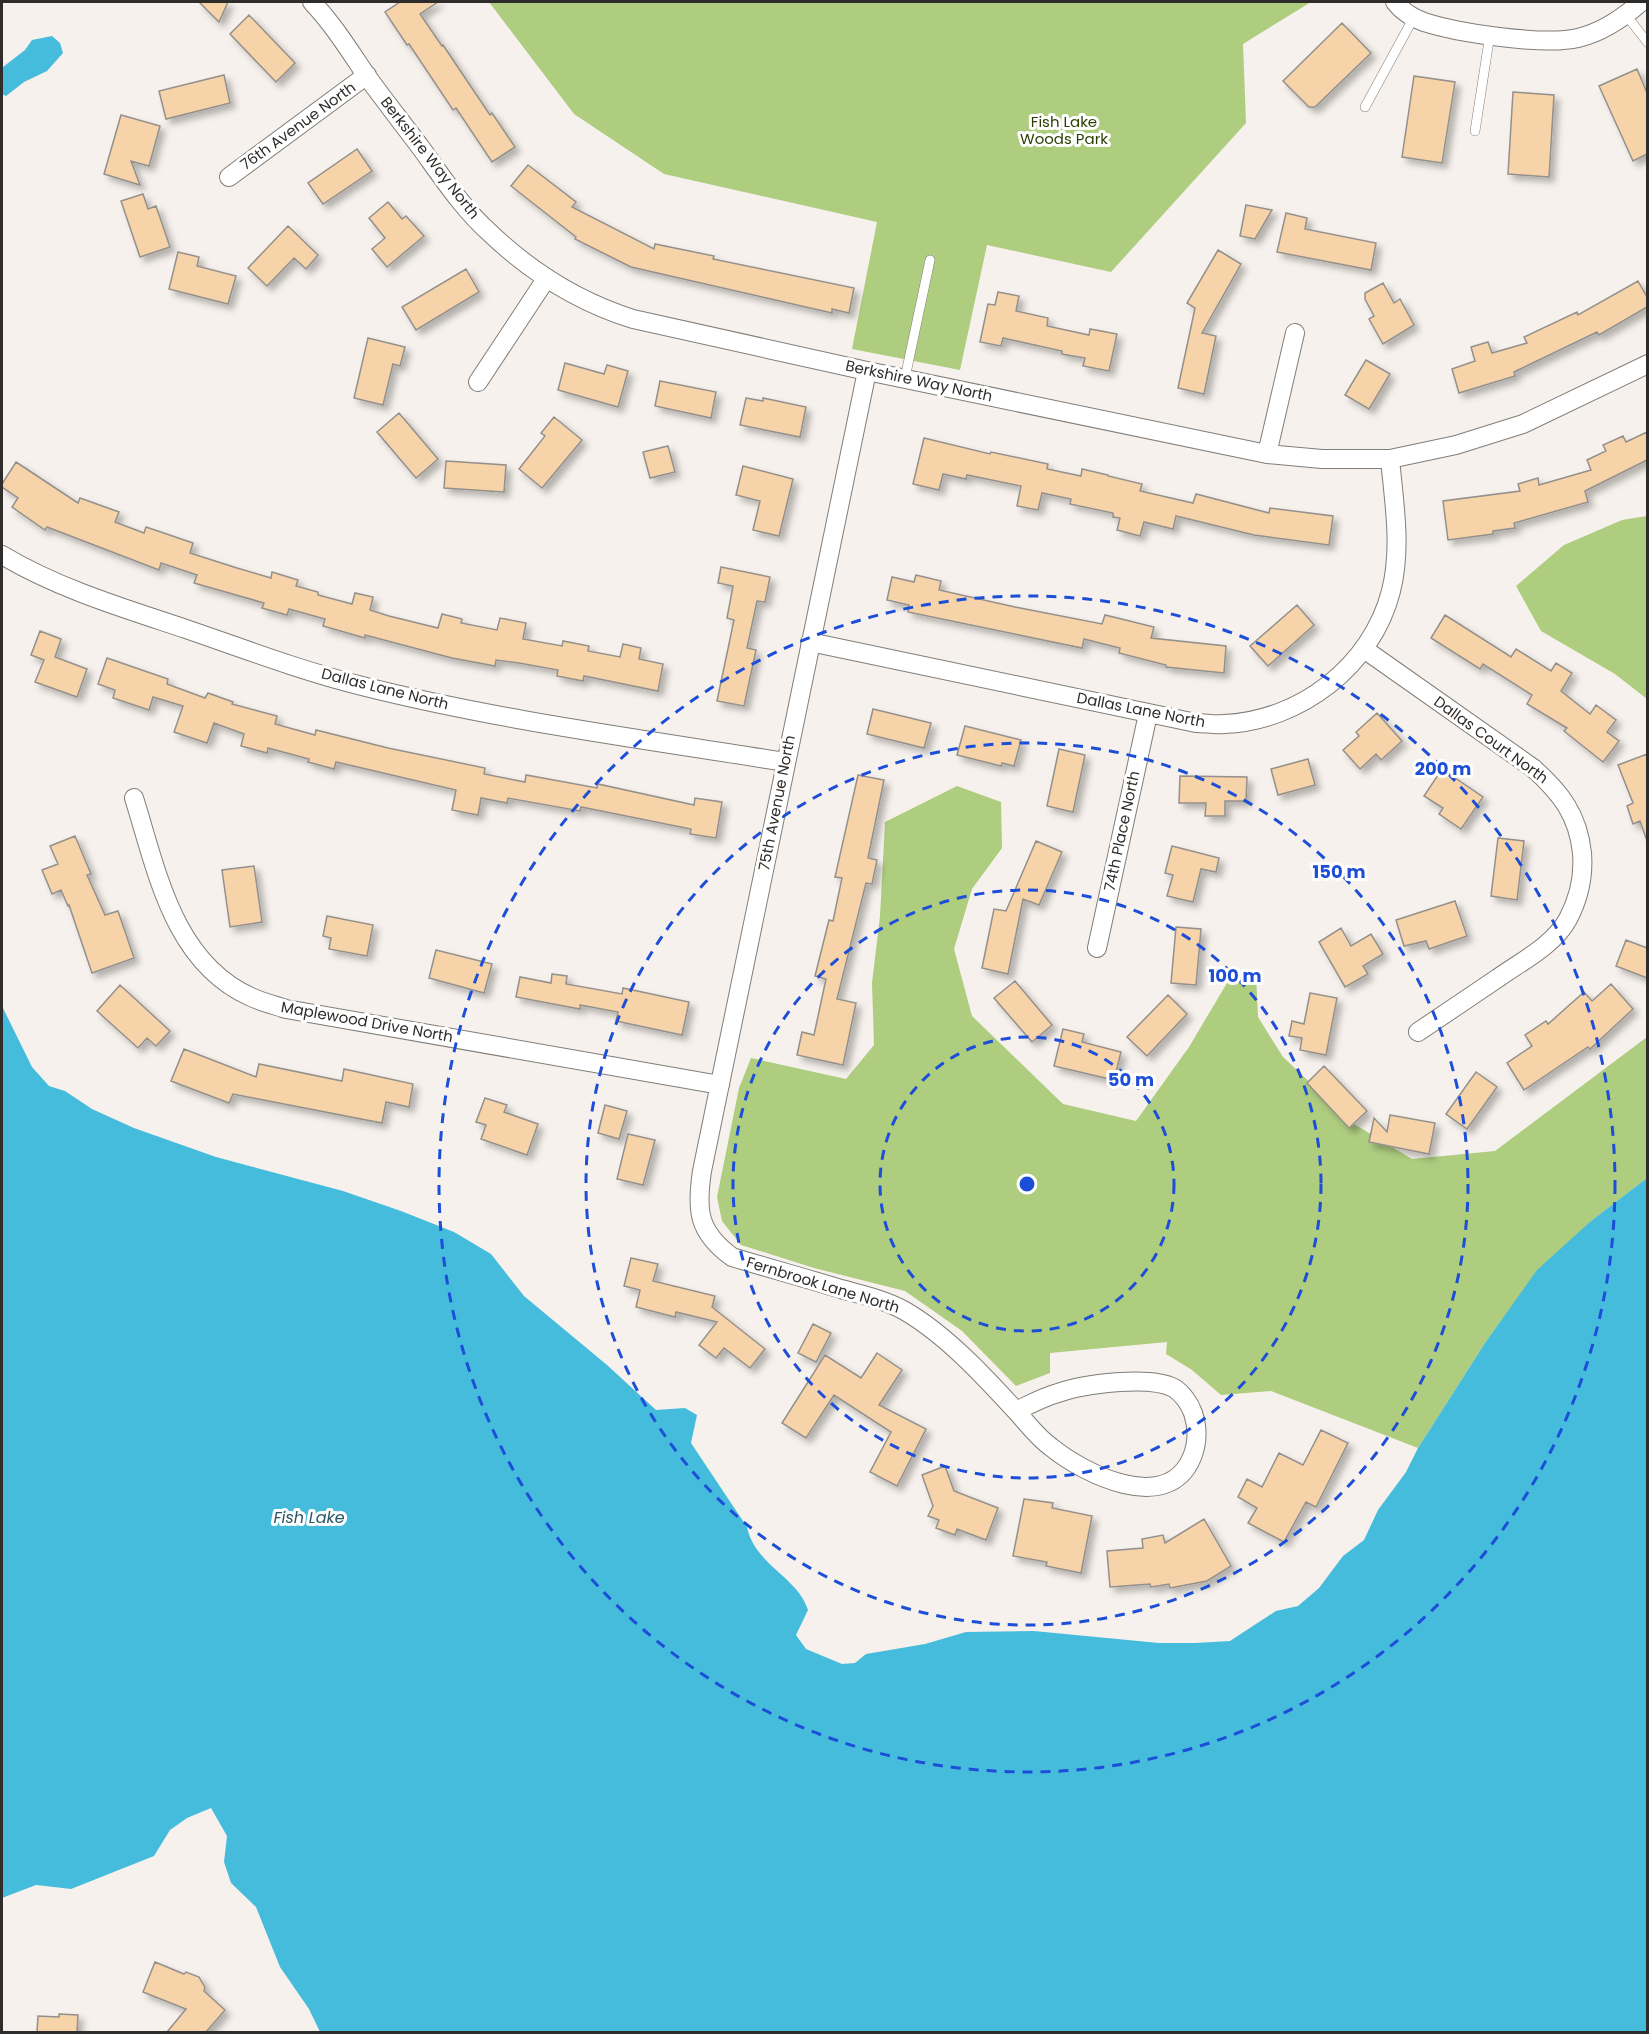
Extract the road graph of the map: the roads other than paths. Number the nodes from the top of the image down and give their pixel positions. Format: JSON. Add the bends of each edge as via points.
{"nodes":[{"id":1,"x":312,"y":2,"type":"edge"},
{"id":2,"x":1395,"y":2,"type":"edge"},
{"id":3,"x":1641,"y":2,"type":"edge"},
{"id":4,"x":1626,"y":15,"type":"junction"},
{"id":5,"x":1414,"y":17,"type":"junction"},
{"id":6,"x":1490,"y":34,"type":"junction"},
{"id":7,"x":1647,"y":43,"type":"edge"},
{"id":8,"x":367,"y":75,"type":"junction"},
{"id":9,"x":1365,"y":107,"type":"dead end"},
{"id":10,"x":1475,"y":131,"type":"dead end"},
{"id":11,"x":229,"y":177,"type":"dead end"},
{"id":12,"x":930,"y":260,"type":"dead end"},
{"id":13,"x":546,"y":279,"type":"junction"},
{"id":14,"x":1295,"y":333,"type":"dead end"},
{"id":15,"x":1647,"y":364,"type":"edge"},
{"id":16,"x":867,"y":371,"type":"junction"},
{"id":17,"x":905,"y":378,"type":"junction"},
{"id":18,"x":478,"y":382,"type":"dead end"},
{"id":19,"x":1267,"y":454,"type":"junction"},
{"id":20,"x":1390,"y":459,"type":"junction"},
{"id":21,"x":2,"y":555,"type":"edge"},
{"id":22,"x":810,"y":642,"type":"junction"},
{"id":23,"x":1365,"y":649,"type":"junction"},
{"id":24,"x":1148,"y":714,"type":"junction"},
{"id":25,"x":785,"y":762,"type":"junction"},
{"id":26,"x":134,"y":798,"type":"dead end"},
{"id":27,"x":1096,"y":948,"type":"dead end"},
{"id":28,"x":1418,"y":1032,"type":"dead end"},
{"id":29,"x":720,"y":1085,"type":"junction"},
{"id":30,"x":708,"y":1234,"type":"joint"},
{"id":31,"x":1016,"y":1411,"type":"junction"}],
"edges":[{"from":1,"to":8,"type":"street","name":"Berkshire Way North","via":[[328,18]]},
{"from":2,"to":5,"type":"street"},
{"from":3,"to":4,"type":"street"},
{"from":4,"to":6,"type":"street","via":[[1578,39],[1542,40]]},
{"from":4,"to":7,"type":"lane"},
{"from":5,"to":6,"type":"street","via":[[1446,28]]},
{"from":5,"to":9,"type":"lane"},
{"from":6,"to":10,"type":"lane"},
{"from":8,"to":11,"type":"street","name":"76th Avenue North"},
{"from":8,"to":13,"type":"street","name":"Berkshire Way North","via":[[488,232]]},
{"from":12,"to":17,"type":"lane"},
{"from":13,"to":16,"type":"street","name":"Berkshire Way North","via":[[601,309],[633,319]]},
{"from":13,"to":18,"type":"street"},
{"from":14,"to":19,"type":"street"},
{"from":15,"to":20,"type":"street","name":"Berkshire Way North","via":[[1523,424],[1456,445]]},
{"from":16,"to":17,"type":"street","name":"Berkshire Way North"},
{"from":16,"to":22,"type":"street","name":"75th Avenue North"},
{"from":17,"to":19,"type":"street","name":"Berkshire Way North"},
{"from":19,"to":20,"type":"street","name":"Berkshire Way North"},
{"from":20,"to":23,"type":"street","name":"Dallas Lane North","via":[[1396,559],[1391,591]]},
{"from":21,"to":25,"type":"street","name":"Dallas Lane North","via":[[76,591],[360,686],[510,717]]},
{"from":22,"to":24,"type":"street","name":"Dallas Lane North"},
{"from":22,"to":25,"type":"street","name":"75th Avenue North"},
{"from":23,"to":24,"type":"street","name":"Dallas Lane North","via":[[1325,687],[1279,713],[1224,724]]},
{"from":23,"to":28,"type":"street","name":"Dallas Court North","via":[[1533,768],[1555,788],[1580,835],[1580,893],[1567,921],[1545,946]]},
{"from":24,"to":27,"type":"street","name":"74th Place North"},
{"from":25,"to":29,"type":"street","name":"75th Avenue North"},
{"from":26,"to":29,"type":"street","name":"Maplewood Drive North","via":[[176,923],[193,951],[219,977],[249,996],[286,1009]]},
{"from":29,"to":30,"type":"street","name":"75th Avenue North","via":[[699,1192],[699,1209]]},
{"from":30,"to":31,"type":"street","name":"Fernbrook Lane North","via":[[732,1257],[904,1311],[947,1341]]},
{"from":31,"to":31,"type":"street","name":"Fernbrook Lane North","via":[[1052,1449],[1121,1484],[1160,1486],[1178,1476],[1190,1463],[1197,1446],[1196,1424],[1189,1404],[1176,1389],[1162,1384],[1133,1382],[1078,1388]]}]}
